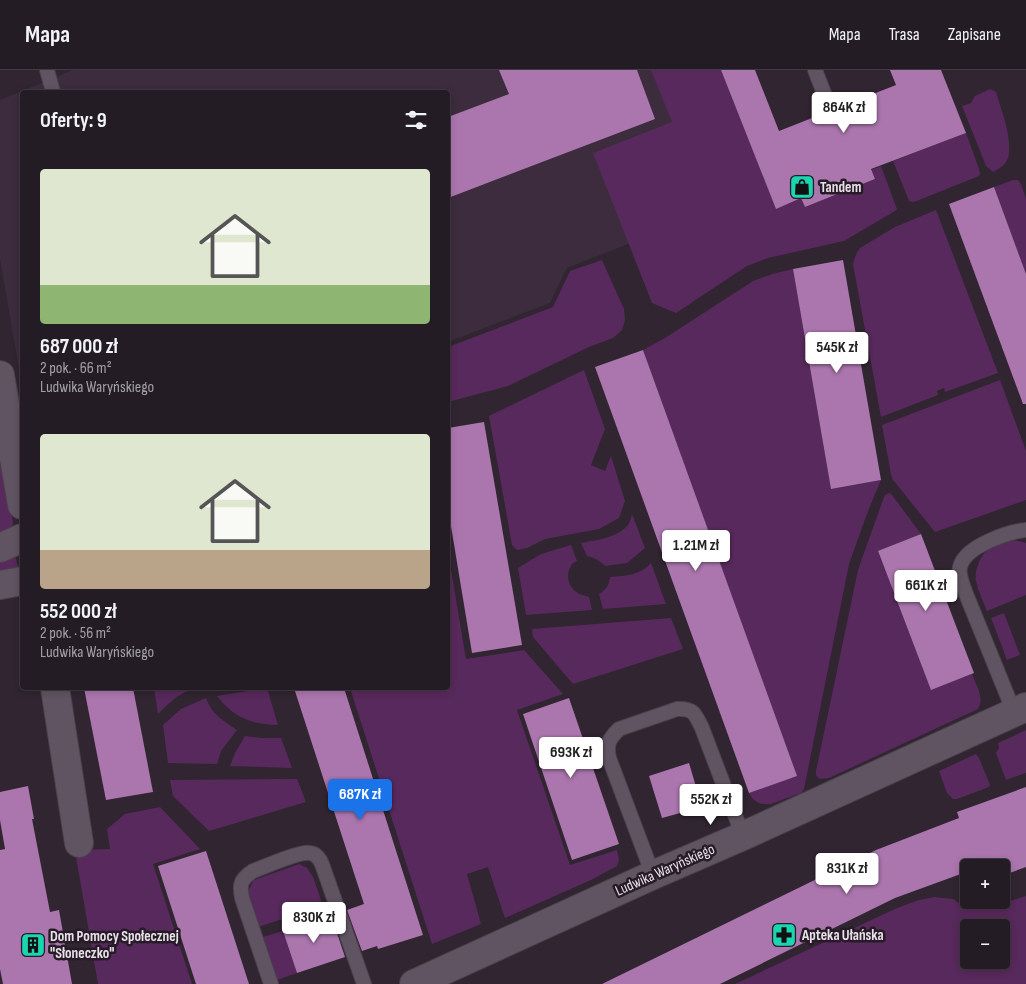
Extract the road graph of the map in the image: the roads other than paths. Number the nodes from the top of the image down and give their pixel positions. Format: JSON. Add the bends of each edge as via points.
{"nodes":[{"id":1,"x":47,"y":70,"type":"edge"},
{"id":2,"x":815,"y":70,"type":"edge"},
{"id":3,"x":52,"y":90,"type":"edge"},
{"id":4,"x":827,"y":101,"type":"dead end"},
{"id":5,"x":0,"y":375,"type":"edge"},
{"id":6,"x":20,"y":493,"type":"edge"},
{"id":7,"x":1026,"y":530,"type":"edge"},
{"id":8,"x":20,"y":539,"type":"edge"},
{"id":9,"x":0,"y":548,"type":"edge"},
{"id":10,"x":20,"y":581,"type":"edge"},
{"id":11,"x":0,"y":586,"type":"edge"},
{"id":12,"x":54,"y":690,"type":"edge"},
{"id":13,"x":1020,"y":709,"type":"edge"},
{"id":14,"x":743,"y":836,"type":"junction"},
{"id":15,"x":79,"y":843,"type":"dead end"},
{"id":16,"x":653,"y":875,"type":"junction"},
{"id":17,"x":271,"y":984,"type":"edge"},
{"id":18,"x":364,"y":984,"type":"edge"},
{"id":19,"x":414,"y":984,"type":"edge"}],
"edges":[{"from":1,"to":3,"type":"lane"},
{"from":2,"to":4,"type":"lane"},
{"from":5,"to":6,"type":"street"},
{"from":7,"to":13,"type":"lane","via":[[980,545],[960,567],[966,594]]},
{"from":8,"to":9,"type":"street"},
{"from":10,"to":11,"type":"street"},
{"from":12,"to":15,"type":"street"},
{"from":13,"to":14,"type":"street","name":"Ludwika Waryńskiego"},
{"from":14,"to":16,"type":"street","name":"Ludwika Waryńskiego"},
{"from":14,"to":16,"type":"lane","via":[[693,712],[677,709],[619,729],[607,749],[609,758]]},
{"from":16,"to":19,"type":"street","name":"Ludwika Waryńskiego"},
{"from":17,"to":18,"type":"lane","via":[[242,898],[241,883],[253,871],[302,853],[311,853],[317,856],[323,867]]}]}
